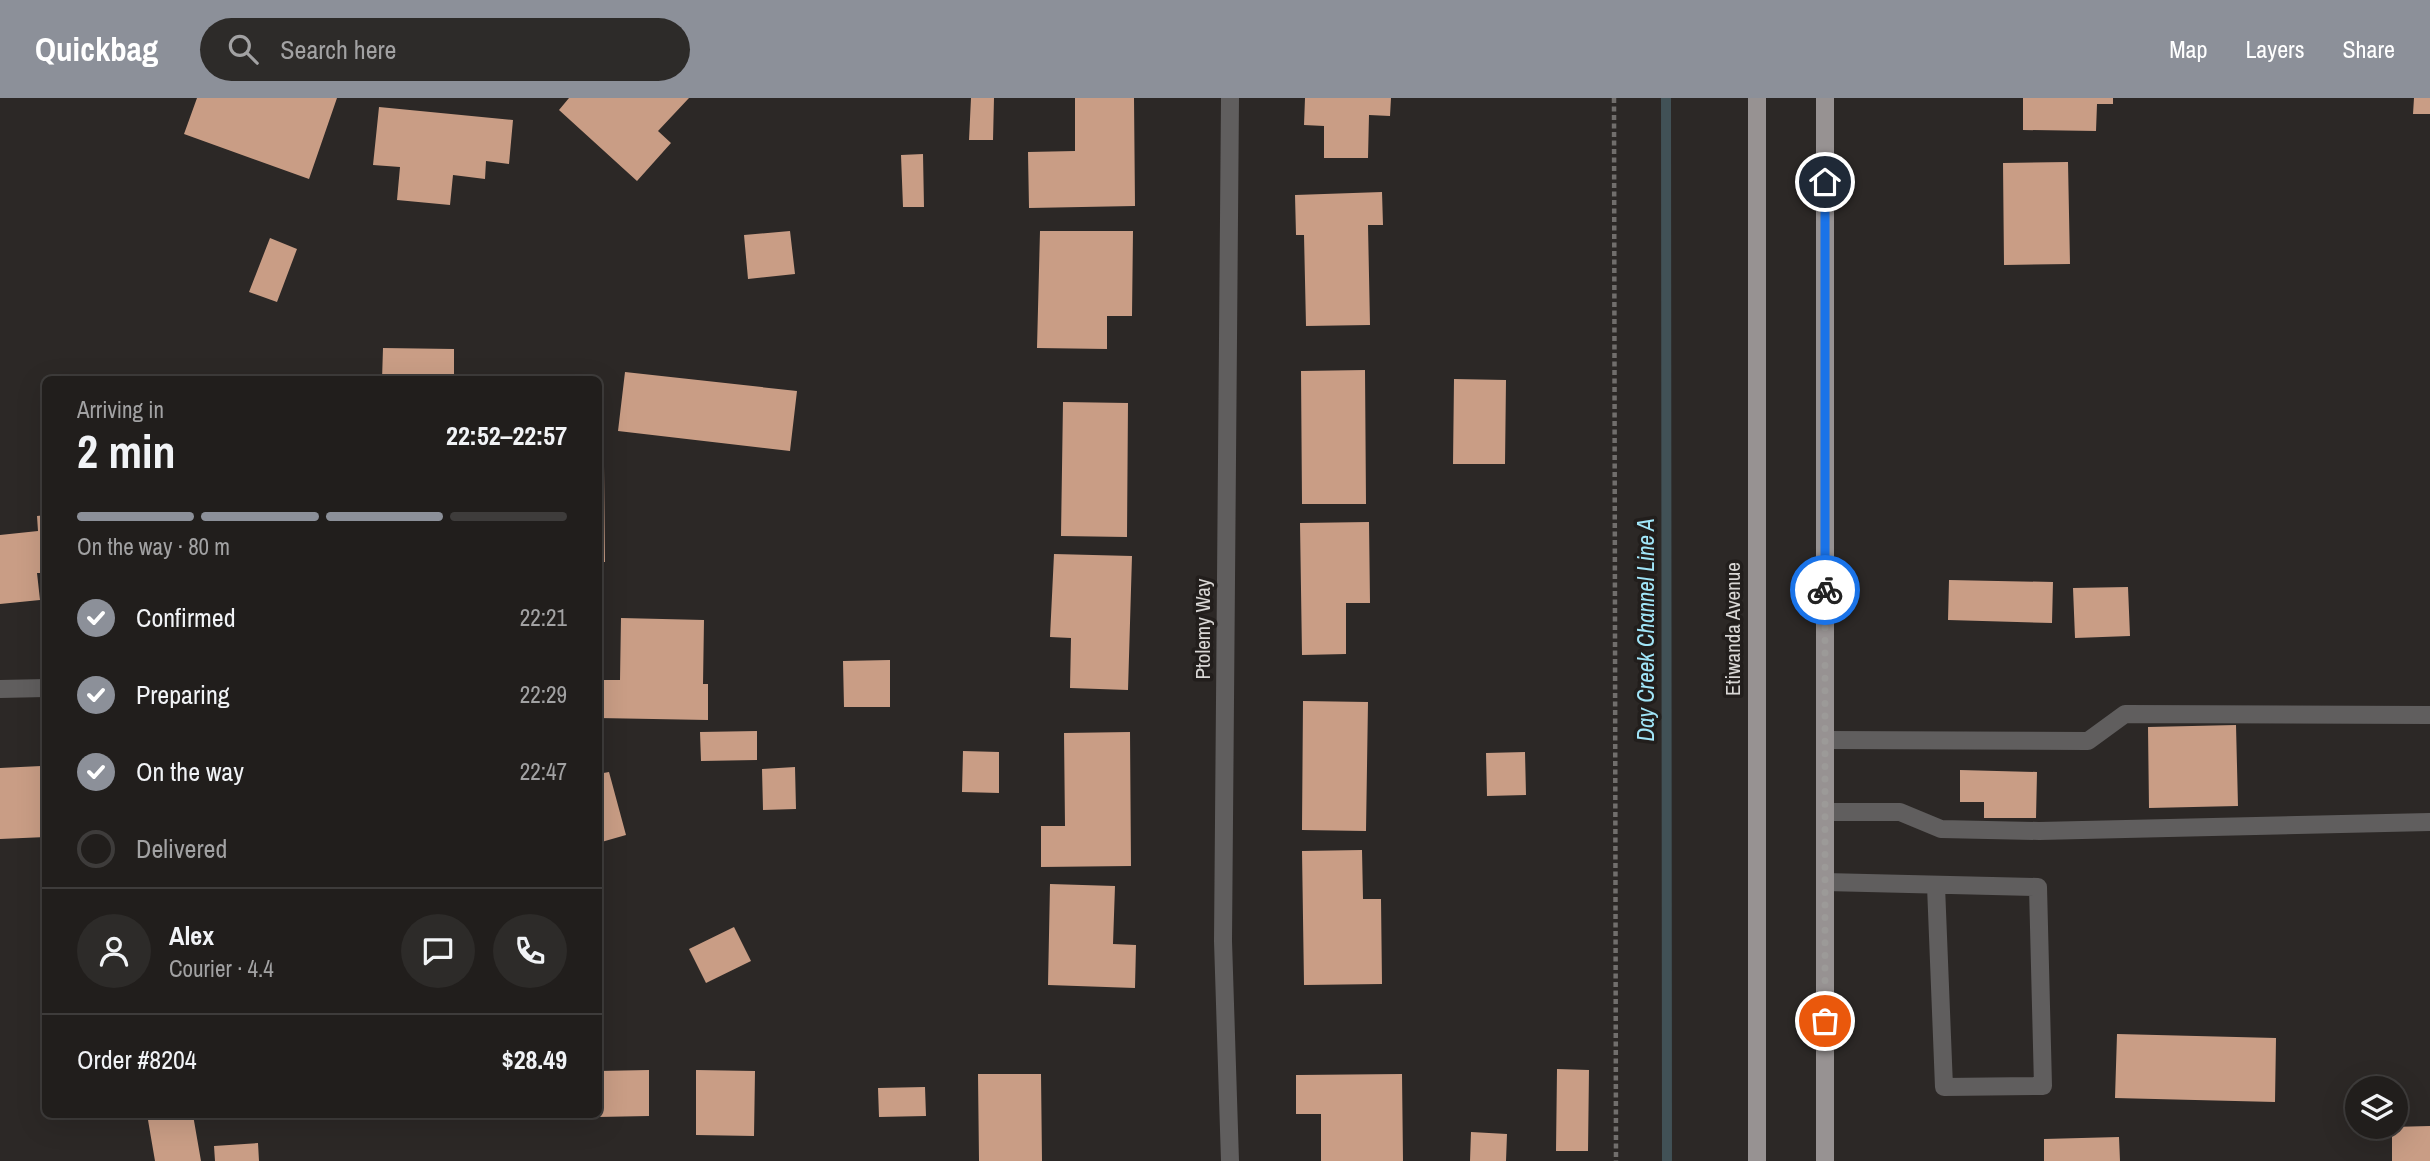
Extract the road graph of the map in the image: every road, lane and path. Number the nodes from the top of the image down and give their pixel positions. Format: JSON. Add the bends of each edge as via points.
{"nodes":[{"id":1,"x":1230,"y":98,"type":"edge"},
{"id":2,"x":1614,"y":98,"type":"edge"},
{"id":3,"x":1757,"y":98,"type":"edge"},
{"id":4,"x":1825,"y":98,"type":"edge"},
{"id":5,"x":42,"y":688,"type":"edge"},
{"id":6,"x":0,"y":689,"type":"edge"},
{"id":7,"x":2430,"y":715,"type":"edge"},
{"id":8,"x":1825,"y":740,"type":"junction"},
{"id":9,"x":1825,"y":812,"type":"junction"},
{"id":10,"x":2430,"y":822,"type":"edge"},
{"id":11,"x":1825,"y":882,"type":"junction"},
{"id":12,"x":1936,"y":886,"type":"junction"},
{"id":13,"x":1230,"y":1161,"type":"edge"},
{"id":14,"x":1616,"y":1161,"type":"edge"},
{"id":15,"x":1756,"y":1161,"type":"edge"},
{"id":16,"x":1825,"y":1161,"type":"edge"}],
"edges":[{"from":1,"to":13,"type":"street","name":"Ptolemy Way","via":[[1223,942]]},
{"from":2,"to":14,"type":"path"},
{"from":3,"to":15,"type":"main road","name":"Etiwanda Avenue"},
{"from":4,"to":8,"type":"main road"},
{"from":5,"to":6,"type":"street"},
{"from":7,"to":8,"type":"street","via":[[2125,715],[2088,741]]},
{"from":8,"to":9,"type":"main road"},
{"from":9,"to":10,"type":"street","via":[[1900,812],[1941,829],[2014,831]]},
{"from":9,"to":11,"type":"main road"},
{"from":11,"to":12,"type":"street"},
{"from":11,"to":16,"type":"main road"},
{"from":12,"to":12,"type":"street","via":[[2038,887],[2043,1086],[1944,1087]]}]}
